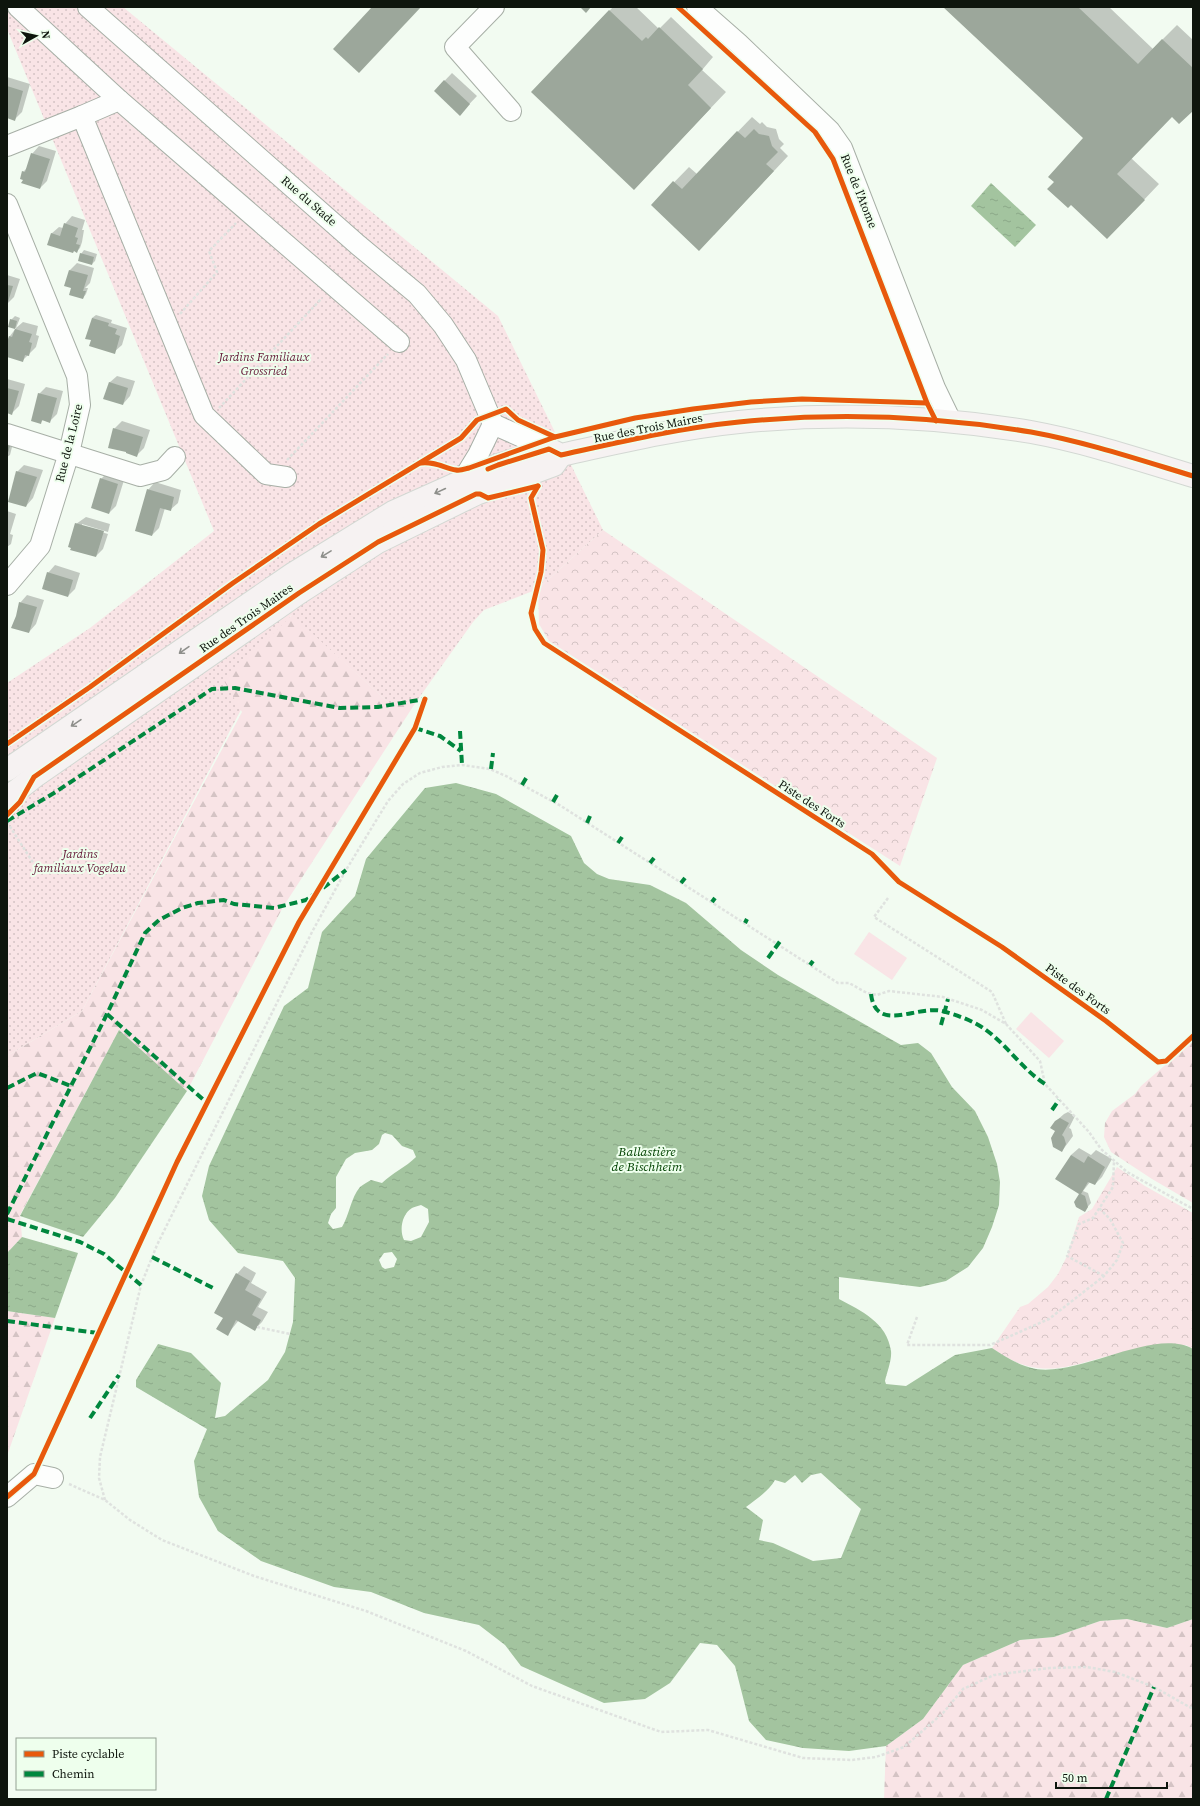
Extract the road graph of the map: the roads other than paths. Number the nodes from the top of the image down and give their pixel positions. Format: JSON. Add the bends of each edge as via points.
{"nodes":[{"id":1,"x":18,"y":7,"type":"edge"},
{"id":2,"x":88,"y":7,"type":"edge"},
{"id":3,"x":494,"y":7,"type":"edge"},
{"id":4,"x":697,"y":7,"type":"edge"},
{"id":5,"x":118,"y":100,"type":"junction"},
{"id":6,"x":511,"y":111,"type":"dead end"},
{"id":7,"x":82,"y":116,"type":"junction"},
{"id":8,"x":7,"y":146,"type":"edge"},
{"id":9,"x":7,"y":204,"type":"edge"},
{"id":10,"x":399,"y":342,"type":"road end"},
{"id":11,"x":951,"y":421,"type":"junction"},
{"id":12,"x":493,"y":428,"type":"junction"},
{"id":13,"x":7,"y":434,"type":"edge"},
{"id":14,"x":555,"y":452,"type":"junction"},
{"id":15,"x":69,"y":453,"type":"junction"},
{"id":16,"x":175,"y":456,"type":"dead end"},
{"id":17,"x":508,"y":471,"type":"junction"},
{"id":18,"x":279,"y":476,"type":"road end"},
{"id":19,"x":1193,"y":476,"type":"edge"},
{"id":20,"x":462,"y":480,"type":"junction"},
{"id":21,"x":7,"y":585,"type":"edge"},
{"id":22,"x":7,"y":770,"type":"edge"},
{"id":23,"x":7,"y":798,"type":"edge"},
{"id":24,"x":53,"y":1478,"type":"road end"},
{"id":25,"x":7,"y":1497,"type":"edge"}],
"edges":[{"from":1,"to":5,"type":"street"},
{"from":2,"to":12,"type":"street","name":"Rue du Stade","via":[[417,294],[443,325],[466,360]]},
{"from":3,"to":6,"type":"street","via":[[455,48]]},
{"from":4,"to":11,"type":"street","name":"Rue de l'Atome","via":[[830,131],[842,148],[935,388]]},
{"from":5,"to":7,"type":"street"},
{"from":5,"to":10,"type":"street"},
{"from":7,"to":8,"type":"street"},
{"from":7,"to":18,"type":"street","via":[[204,415],[266,474]]},
{"from":9,"to":15,"type":"street","name":"Rue de la Loire","via":[[77,376],[80,406]]},
{"from":11,"to":14,"type":"main road","name":"Rue des Trois Maires","via":[[805,417],[738,422]]},
{"from":11,"to":19,"type":"main road","name":"Rue des Trois Maires","via":[[1032,432],[1086,444]]},
{"from":12,"to":14,"type":"street"},
{"from":12,"to":17,"type":"street","name":"Rue du Stade"},
{"from":12,"to":20,"type":"street"},
{"from":13,"to":15,"type":"street"},
{"from":14,"to":17,"type":"main road","name":"Rue des Trois Maires","via":[[554,465]]},
{"from":15,"to":16,"type":"street","via":[[140,476],[163,470]]},
{"from":15,"to":21,"type":"street","name":"Rue de la Loire","via":[[40,546]]},
{"from":17,"to":20,"type":"main road","name":"Rue des Trois Maires"},
{"from":17,"to":23,"type":"main road","name":"Rue des Trois Maires","via":[[476,494],[378,542],[299,593]]},
{"from":20,"to":22,"type":"main road","name":"Rue des Trois Maires","one_way":true,"via":[[393,512],[294,573]]},
{"from":24,"to":25,"type":"street","via":[[34,1474]]}]}
